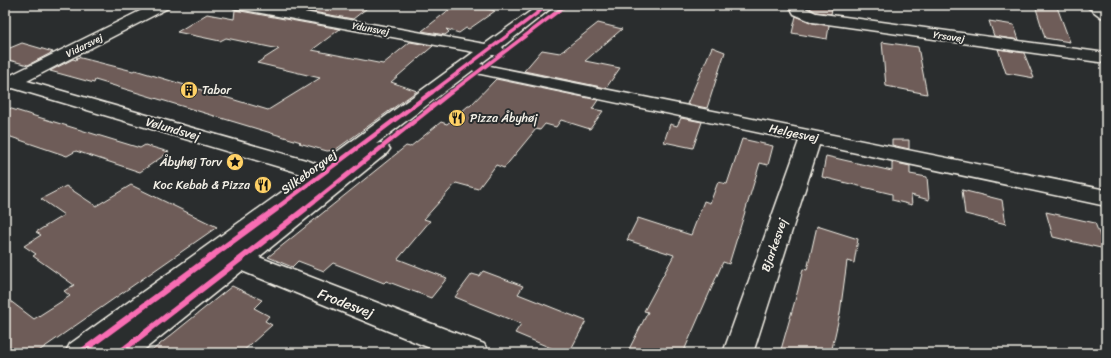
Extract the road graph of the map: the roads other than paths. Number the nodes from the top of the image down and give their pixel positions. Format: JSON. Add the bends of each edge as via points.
{"nodes":[{"id":1,"x":163,"y":5,"type":"edge"},
{"id":2,"x":239,"y":5,"type":"edge"},
{"id":3,"x":548,"y":5,"type":"edge"},
{"id":4,"x":566,"y":5,"type":"edge"},
{"id":5,"x":796,"y":5,"type":"edge"},
{"id":6,"x":1092,"y":5,"type":"edge"},
{"id":7,"x":1106,"y":14,"type":"edge"},
{"id":8,"x":496,"y":50,"type":"junction"},
{"id":9,"x":1106,"y":58,"type":"edge"},
{"id":10,"x":481,"y":69,"type":"junction"},
{"id":11,"x":7,"y":82,"type":"edge"},
{"id":12,"x":811,"y":137,"type":"junction"},
{"id":13,"x":330,"y":179,"type":"junction"},
{"id":14,"x":1106,"y":198,"type":"edge"},
{"id":15,"x":229,"y":256,"type":"junction"},
{"id":16,"x":80,"y":353,"type":"edge"},
{"id":17,"x":119,"y":353,"type":"edge"},
{"id":18,"x":474,"y":353,"type":"edge"},
{"id":19,"x":738,"y":353,"type":"edge"}],
"edges":[{"from":1,"to":11,"type":"street","name":"Vidarsvej"},
{"from":2,"to":8,"type":"street","name":"Ydunsvej"},
{"from":3,"to":8,"type":"street","name":"Silkeborgvej"},
{"from":4,"to":8,"type":"street","name":"Silkeborgvej"},
{"from":5,"to":9,"type":"street","name":"Yrsavej","via":[[799,11],[812,17]]},
{"from":6,"to":7,"type":"street"},
{"from":8,"to":10,"type":"street","name":"Silkeborgvej"},
{"from":8,"to":13,"type":"street","name":"Silkeborgvej"},
{"from":10,"to":12,"type":"street","name":"Helgesvej"},
{"from":10,"to":13,"type":"street","name":"Silkeborgvej"},
{"from":11,"to":13,"type":"street","name":"Vølundsvej","via":[[302,166]]},
{"from":12,"to":14,"type":"street","name":"Helgesvej"},
{"from":12,"to":19,"type":"street","name":"Bjarkesvej"},
{"from":13,"to":15,"type":"street","name":"Silkeborgvej"},
{"from":15,"to":16,"type":"street","name":"Silkeborgvej"},
{"from":15,"to":17,"type":"street","name":"Silkeborgvej"},
{"from":15,"to":18,"type":"street","name":"Frodesvej"}]}
